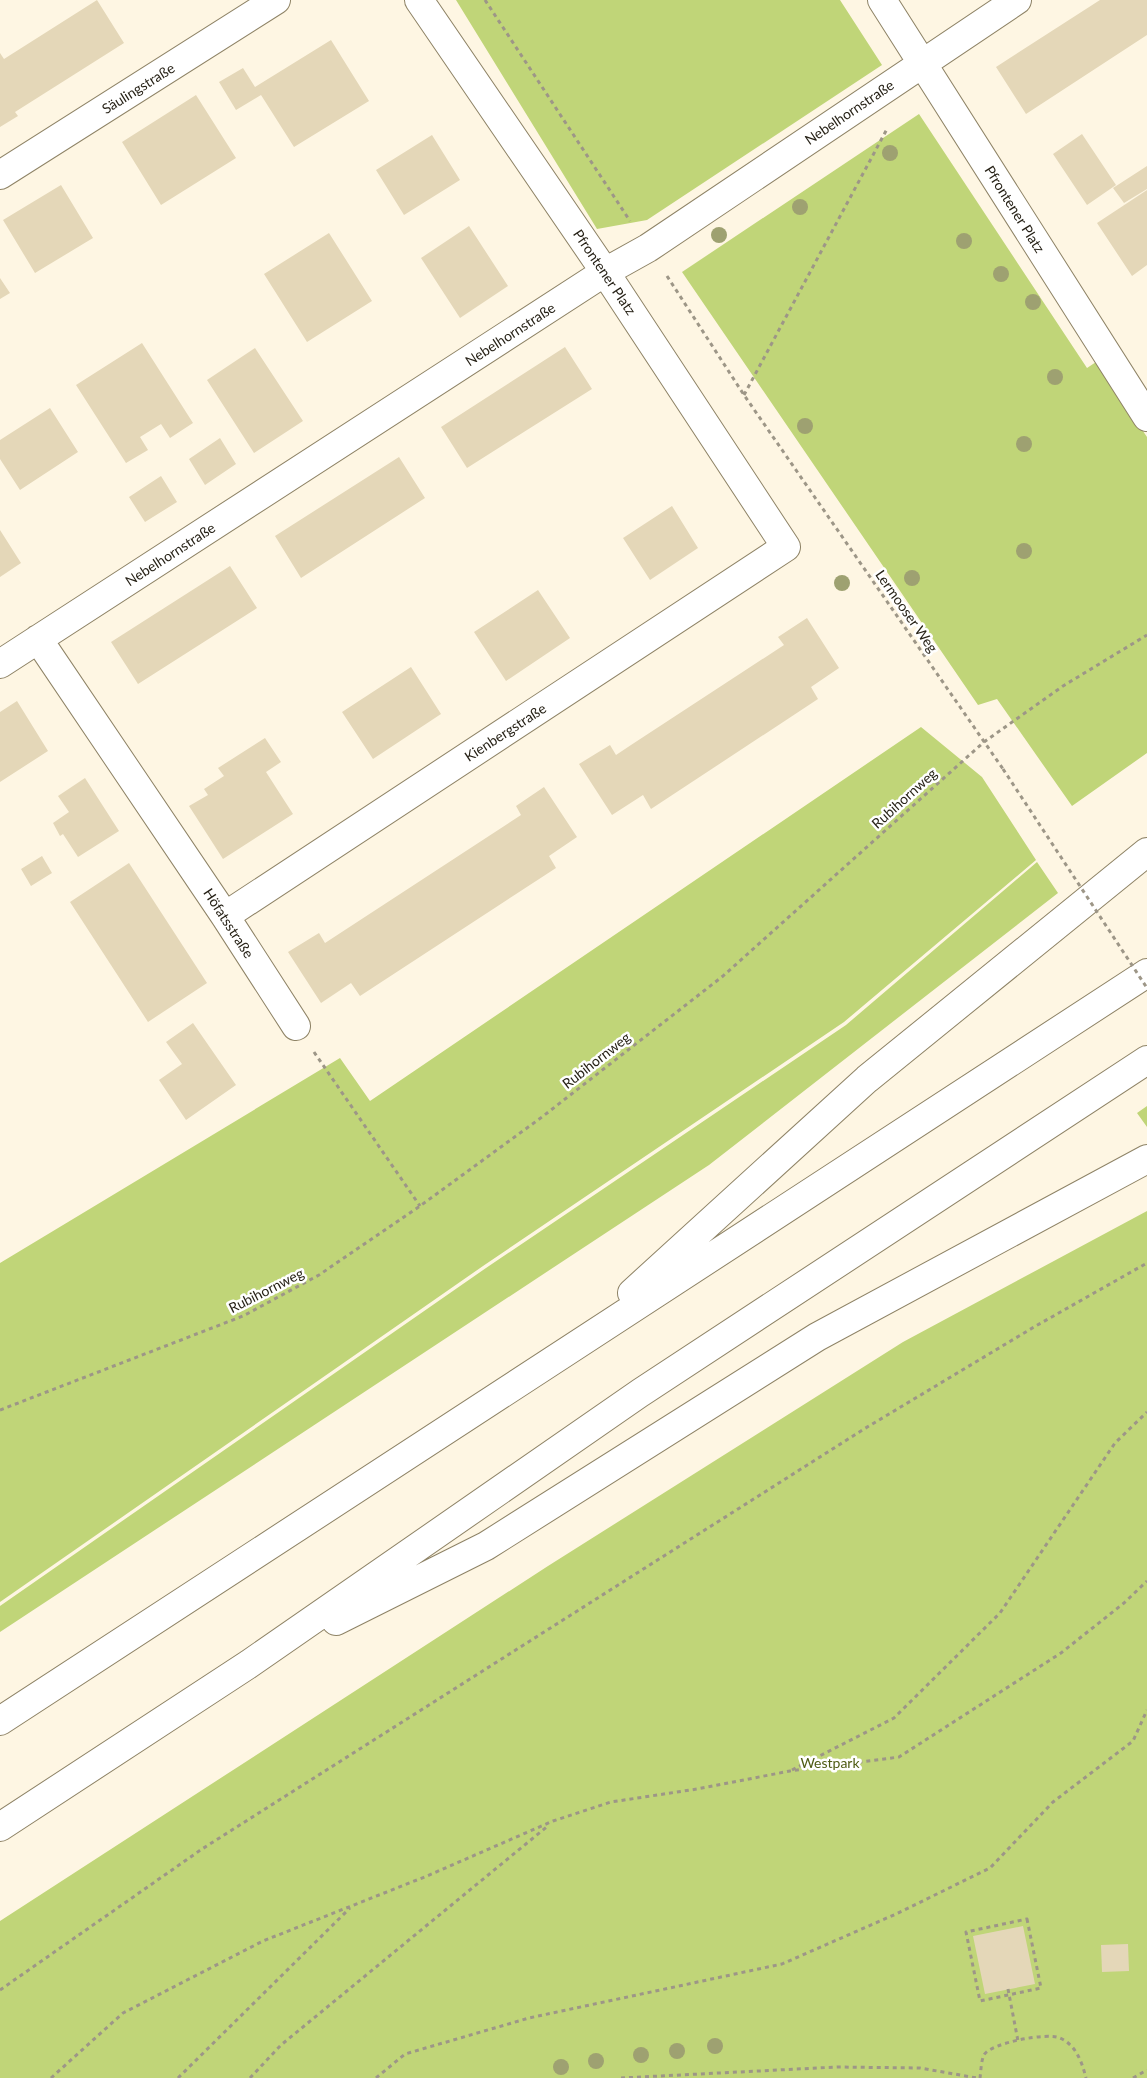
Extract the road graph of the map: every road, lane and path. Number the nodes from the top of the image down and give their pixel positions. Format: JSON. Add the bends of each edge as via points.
{"nodes":[{"id":1,"x":276,"y":0,"type":"edge"},
{"id":2,"x":420,"y":0,"type":"edge"},
{"id":3,"x":485,"y":0,"type":"edge"},
{"id":4,"x":882,"y":0,"type":"edge"},
{"id":5,"x":1017,"y":0,"type":"edge"},
{"id":6,"x":922,"y":62,"type":"junction"},
{"id":7,"x":890,"y":124,"type":"dead end"},
{"id":8,"x":0,"y":175,"type":"edge"},
{"id":9,"x":648,"y":248,"type":"junction"},
{"id":10,"x":605,"y":272,"type":"junction"},
{"id":11,"x":744,"y":395,"type":"junction"},
{"id":12,"x":1147,"y":417,"type":"edge"},
{"id":13,"x":786,"y":547,"type":"joint"},
{"id":14,"x":1147,"y":635,"type":"edge"},
{"id":15,"x":38,"y":639,"type":"junction"},
{"id":16,"x":0,"y":664,"type":"edge"},
{"id":17,"x":984,"y":742,"type":"junction"},
{"id":18,"x":1147,"y":852,"type":"edge"},
{"id":19,"x":225,"y":916,"type":"junction"},
{"id":20,"x":1147,"y":973,"type":"edge"},
{"id":21,"x":1147,"y":988,"type":"edge"},
{"id":22,"x":296,"y":1026,"type":"joint"},
{"id":23,"x":1147,"y":1060,"type":"edge"},
{"id":24,"x":1147,"y":1159,"type":"edge"},
{"id":25,"x":420,"y":1206,"type":"junction"},
{"id":26,"x":1147,"y":1263,"type":"edge"},
{"id":27,"x":572,"y":1348,"type":"junction"},
{"id":28,"x":0,"y":1410,"type":"edge"},
{"id":29,"x":1147,"y":1412,"type":"edge"},
{"id":30,"x":1147,"y":1580,"type":"edge"},
{"id":31,"x":249,"y":1664,"type":"junction"},
{"id":32,"x":1147,"y":1710,"type":"edge"},
{"id":33,"x":0,"y":1721,"type":"edge"},
{"id":34,"x":790,"y":1771,"type":"junction"},
{"id":35,"x":553,"y":1821,"type":"junction"},
{"id":36,"x":0,"y":1827,"type":"edge"},
{"id":37,"x":353,"y":1905,"type":"junction"},
{"id":38,"x":1008,"y":1989,"type":"dead end"},
{"id":39,"x":0,"y":1990,"type":"edge"},
{"id":40,"x":1010,"y":1994,"type":"junction"},
{"id":41,"x":1018,"y":2041,"type":"junction"},
{"id":42,"x":1147,"y":2070,"type":"edge"},
{"id":43,"x":754,"y":2072,"type":"junction"},
{"id":44,"x":51,"y":2078,"type":"edge"},
{"id":45,"x":178,"y":2078,"type":"edge"},
{"id":46,"x":250,"y":2078,"type":"edge"},
{"id":47,"x":376,"y":2078,"type":"edge"},
{"id":48,"x":621,"y":2078,"type":"edge"},
{"id":49,"x":756,"y":2078,"type":"edge"},
{"id":50,"x":978,"y":2078,"type":"edge"},
{"id":51,"x":1086,"y":2078,"type":"edge"},
{"id":52,"x":1132,"y":2078,"type":"edge"}],
"edges":[{"from":1,"to":8,"type":"main road","name":"Säulingstraße"},
{"from":2,"to":10,"type":"main road","name":"Pfrontener Platz"},
{"from":3,"to":9,"type":"path","name":"Lermooser Weg"},
{"from":4,"to":6,"type":"main road","name":"Pfrontener Platz"},
{"from":5,"to":6,"type":"main road","name":"Nebelhornstraße"},
{"from":6,"to":9,"type":"main road","name":"Nebelhornstraße"},
{"from":6,"to":12,"type":"main road","name":"Pfrontener Platz"},
{"from":7,"to":11,"type":"path"},
{"from":9,"to":10,"type":"main road","name":"Nebelhornstraße"},
{"from":9,"to":11,"type":"path","name":"Lermooser Weg"},
{"from":10,"to":13,"type":"main road","name":"Pfrontener Platz"},
{"from":10,"to":15,"type":"main road","name":"Nebelhornstraße"},
{"from":11,"to":17,"type":"path","name":"Lermooser Weg"},
{"from":13,"to":19,"type":"main road","name":"Kienbergstraße"},
{"from":14,"to":17,"type":"path","name":"Rubihornweg","via":[[1063,686]]},
{"from":15,"to":16,"type":"main road","name":"Nebelhornstraße"},
{"from":15,"to":19,"type":"main road","name":"Höfatsstraße"},
{"from":17,"to":21,"type":"path","name":"Lermooser Weg","bridge":true},
{"from":17,"to":25,"type":"path","name":"Rubihornweg","via":[[722,976],[542,1117]]},
{"from":18,"to":27,"type":"main road","via":[[867,1079]]},
{"from":19,"to":22,"type":"main road","name":"Höfatsstraße"},
{"from":20,"to":27,"type":"main road"},
{"from":22,"to":25,"type":"path"},
{"from":23,"to":31,"type":"main road","via":[[640,1393]]},
{"from":24,"to":31,"type":"main road","via":[[817,1337],[486,1546]]},
{"from":25,"to":28,"type":"path","name":"Rubihornweg","via":[[318,1275],[243,1316]]},
{"from":26,"to":39,"type":"path","via":[[1034,1326],[856,1434],[202,1849]]},
{"from":27,"to":33,"type":"main road"},
{"from":29,"to":34,"type":"path","via":[[1115,1444],[1000,1613],[894,1718]]},
{"from":30,"to":34,"type":"path","via":[[1124,1603],[1061,1653],[899,1757]]},
{"from":31,"to":36,"type":"main road"},
{"from":32,"to":47,"type":"path","via":[[1133,1740],[1053,1802],[990,1868],[896,1914],[782,1964],[529,2018],[405,2054]]},
{"from":34,"to":35,"type":"path","via":[[610,1802]]},
{"from":35,"to":37,"type":"path"},
{"from":35,"to":46,"type":"path","via":[[281,2045]]},
{"from":37,"to":44,"type":"path","via":[[263,1941],[123,2013]]},
{"from":37,"to":45,"type":"path"},
{"from":38,"to":40,"type":"path"},
{"from":40,"to":40,"type":"path","via":[[980,2001],[966,1932],[1027,1919],[1041,1988]]},
{"from":40,"to":41,"type":"path"},
{"from":41,"to":50,"type":"path","via":[[989,2050],[984,2055]]},
{"from":41,"to":51,"type":"path","via":[[1050,2036],[1060,2038],[1076,2052]]},
{"from":42,"to":52,"type":"path"},
{"from":43,"to":48,"type":"path"},
{"from":43,"to":49,"type":"path"},
{"from":43,"to":50,"type":"path","via":[[837,2067],[920,2068]]}]}
